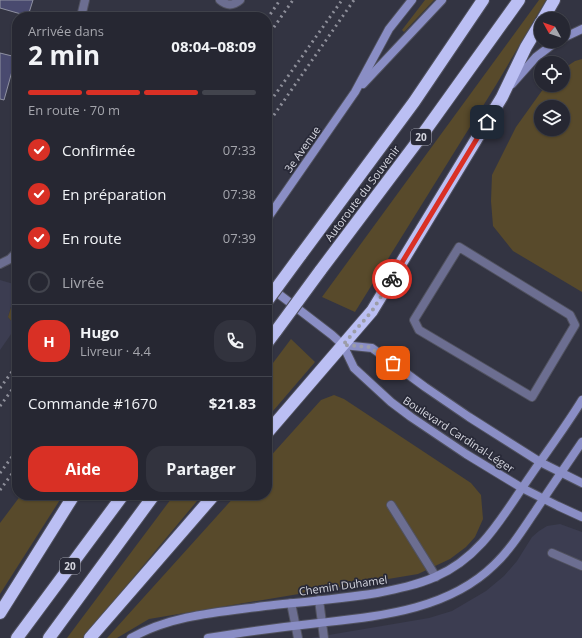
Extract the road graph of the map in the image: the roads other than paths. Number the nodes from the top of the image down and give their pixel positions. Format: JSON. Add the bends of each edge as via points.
{"nodes":[{"id":1,"x":85,"y":0,"type":"edge"},
{"id":2,"x":220,"y":0,"type":"edge"},
{"id":3,"x":240,"y":0,"type":"edge"},
{"id":4,"x":412,"y":0,"type":"edge"},
{"id":5,"x":442,"y":0,"type":"edge"},
{"id":6,"x":483,"y":0,"type":"edge"},
{"id":7,"x":519,"y":0,"type":"edge"},
{"id":8,"x":554,"y":0,"type":"edge"},
{"id":9,"x":82,"y":12,"type":"edge"},
{"id":10,"x":547,"y":12,"type":"edge"},
{"id":11,"x":582,"y":29,"type":"edge"},
{"id":12,"x":534,"y":34,"type":"edge"},
{"id":13,"x":570,"y":35,"type":"edge"},
{"id":14,"x":548,"y":48,"type":"edge"},
{"id":15,"x":355,"y":92,"type":"junction"},
{"id":16,"x":502,"y":97,"type":"junction"},
{"id":17,"x":272,"y":211,"type":"edge"},
{"id":18,"x":12,"y":256,"type":"edge"},
{"id":19,"x":2,"y":263,"type":"edge"},
{"id":20,"x":272,"y":289,"type":"edge"},
{"id":21,"x":272,"y":294,"type":"edge"},
{"id":22,"x":578,"y":327,"type":"edge"},
{"id":23,"x":272,"y":336,"type":"edge"},
{"id":24,"x":343,"y":345,"type":"junction"},
{"id":25,"x":582,"y":400,"type":"edge"},
{"id":26,"x":272,"y":427,"type":"edge"},
{"id":27,"x":582,"y":442,"type":"edge"},
{"id":28,"x":540,"y":462,"type":"junction"},
{"id":29,"x":560,"y":473,"type":"junction"},
{"id":30,"x":582,"y":483,"type":"edge"},
{"id":31,"x":522,"y":488,"type":"junction"},
{"id":32,"x":543,"y":499,"type":"junction"},
{"id":33,"x":71,"y":500,"type":"edge"},
{"id":34,"x":119,"y":500,"type":"edge"},
{"id":35,"x":150,"y":500,"type":"edge"},
{"id":36,"x":210,"y":500,"type":"edge"},
{"id":37,"x":390,"y":505,"type":"dead end"},
{"id":38,"x":582,"y":516,"type":"edge"},
{"id":39,"x":552,"y":553,"type":"dead end"},
{"id":40,"x":582,"y":566,"type":"edge"},
{"id":41,"x":436,"y":577,"type":"junction"},
{"id":42,"x":319,"y":600,"type":"junction"},
{"id":43,"x":291,"y":604,"type":"junction"},
{"id":44,"x":0,"y":613,"type":"edge"},
{"id":45,"x":322,"y":623,"type":"junction"},
{"id":46,"x":295,"y":626,"type":"junction"},
{"id":47,"x":17,"y":638,"type":"edge"},
{"id":48,"x":48,"y":638,"type":"edge"},
{"id":49,"x":90,"y":638,"type":"edge"},
{"id":50,"x":131,"y":638,"type":"edge"},
{"id":51,"x":208,"y":638,"type":"edge"},
{"id":52,"x":298,"y":638,"type":"edge"},
{"id":53,"x":324,"y":638,"type":"edge"}],
"edges":[{"from":1,"to":9,"type":"street"},
{"from":2,"to":3,"type":"street","via":[[228,5]]},
{"from":4,"to":15,"type":"street","name":"3e Avenue","via":[[389,29]]},
{"from":5,"to":15,"type":"street","name":"3e Avenue"},
{"from":6,"to":21,"type":"highway","name":"Autoroute du Souvenir","number":"20","bridge":true,"via":[[414,102]]},
{"from":7,"to":23,"type":"highway","name":"Autoroute du Souvenir","number":"20","bridge":true},
{"from":8,"to":10,"type":"highway"},
{"from":11,"to":13,"type":"street"},
{"from":12,"to":16,"type":"highway"},
{"from":14,"to":16,"type":"street","via":[[536,57]]},
{"from":15,"to":17,"type":"street","name":"3e Avenue"},
{"from":16,"to":24,"type":"highway","via":[[379,300]]},
{"from":18,"to":19,"type":"street"},
{"from":20,"to":24,"type":"street","name":"Boulevard Cardinal-Léger"},
{"from":22,"to":22,"type":"street","via":[[570,315],[459,247],[414,320],[419,330],[532,397]]},
{"from":24,"to":26,"type":"highway"},
{"from":24,"to":28,"type":"street","name":"Boulevard Cardinal-Léger","via":[[372,348],[450,404]]},
{"from":24,"to":31,"type":"street","name":"Boulevard Cardinal-Léger","via":[[354,368],[391,402],[466,454]]},
{"from":25,"to":28,"type":"street","name":"Chemin Duhamel"},
{"from":27,"to":29,"type":"street"},
{"from":28,"to":29,"type":"street","name":"Boulevard Cardinal-Léger"},
{"from":28,"to":31,"type":"street","name":"Chemin Duhamel"},
{"from":29,"to":30,"type":"street","name":"Boulevard Cardinal-Léger"},
{"from":29,"to":32,"type":"street"},
{"from":31,"to":32,"type":"street","name":"Boulevard Cardinal-Léger"},
{"from":31,"to":41,"type":"street","name":"Chemin Duhamel","via":[[482,545],[460,563]]},
{"from":32,"to":38,"type":"street","name":"Boulevard Cardinal-Léger"},
{"from":32,"to":45,"type":"street","via":[[506,553],[480,578],[456,592],[438,601],[414,608]]},
{"from":33,"to":44,"type":"highway"},
{"from":34,"to":47,"type":"highway","number":"20"},
{"from":35,"to":48,"type":"highway","number":"20"},
{"from":36,"to":49,"type":"highway"},
{"from":37,"to":41,"type":"street"},
{"from":39,"to":40,"type":"street"},
{"from":41,"to":42,"type":"street","name":"Chemin Duhamel","via":[[396,589]]},
{"from":42,"to":43,"type":"street","name":"Chemin Duhamel"},
{"from":42,"to":45,"type":"street"},
{"from":43,"to":46,"type":"street"},
{"from":43,"to":50,"type":"street","name":"Chemin Duhamel","via":[[189,617],[156,626]]},
{"from":45,"to":46,"type":"street"},
{"from":45,"to":53,"type":"street"},
{"from":46,"to":51,"type":"street"},
{"from":46,"to":52,"type":"street"}]}
